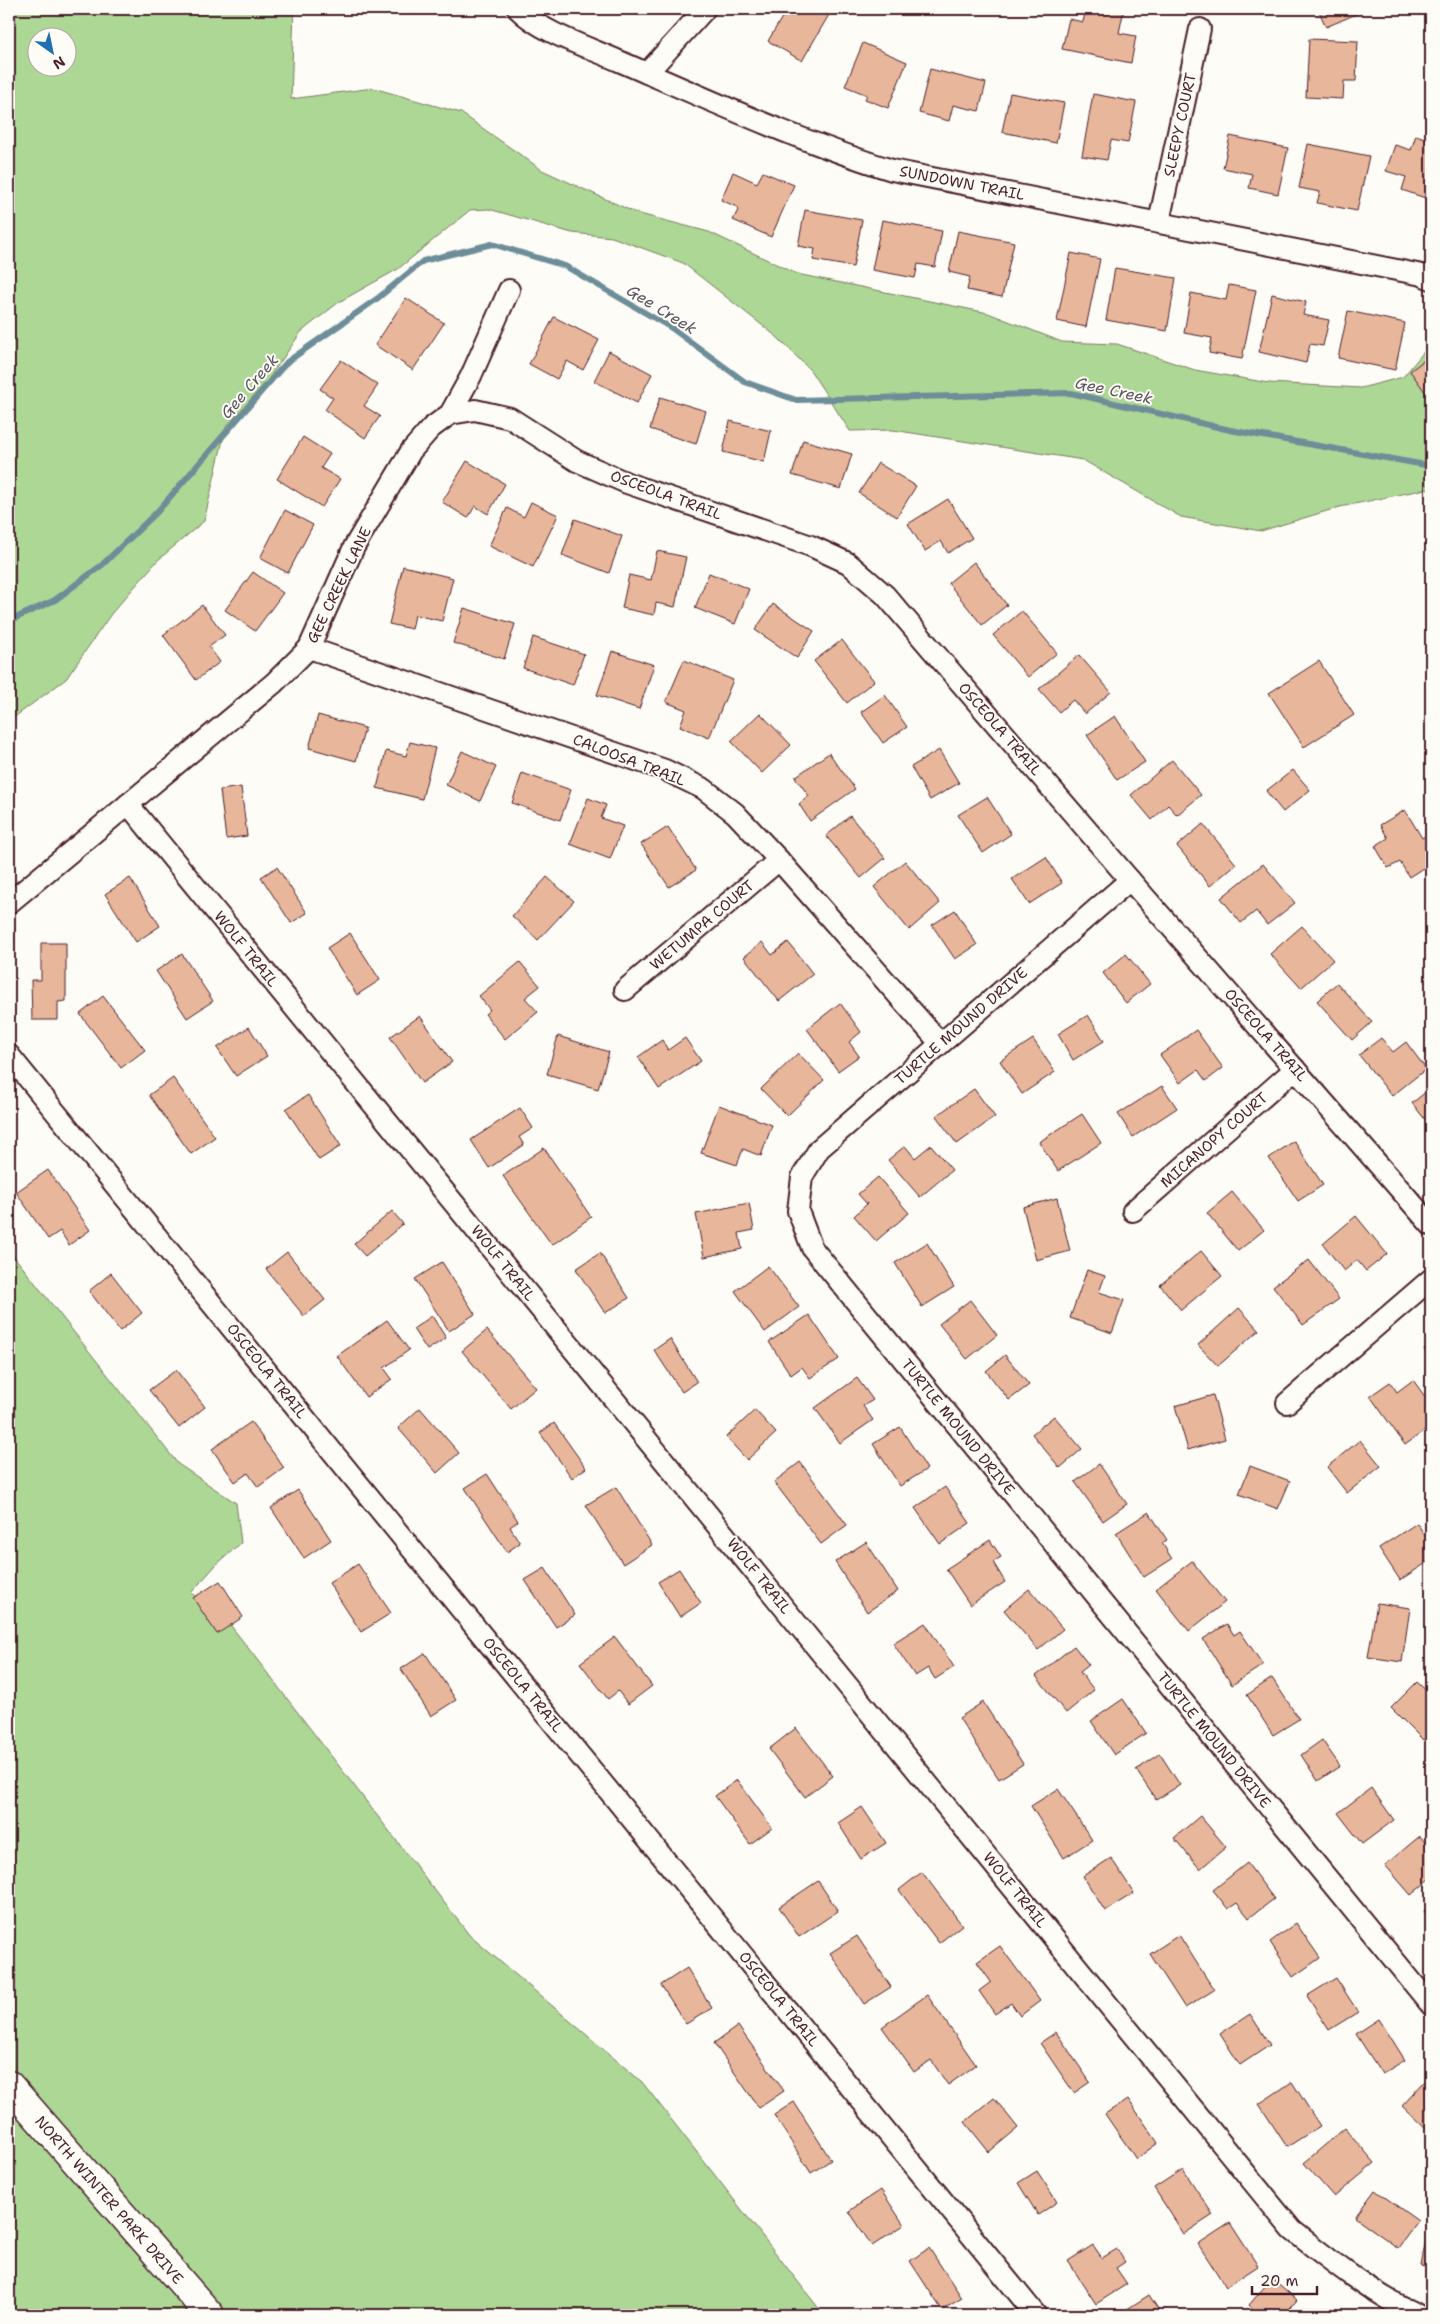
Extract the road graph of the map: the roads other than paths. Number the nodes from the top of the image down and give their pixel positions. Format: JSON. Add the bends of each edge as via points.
{"nodes":[{"id":1,"x":518,"y":9,"type":"edge"},
{"id":2,"x":705,"y":9,"type":"edge"},
{"id":3,"x":1200,"y":29,"type":"dead end"},
{"id":4,"x":647,"y":73,"type":"junction"},
{"id":5,"x":1159,"y":222,"type":"junction"},
{"id":6,"x":1431,"y":279,"type":"edge"},
{"id":7,"x":510,"y":290,"type":"dead end"},
{"id":8,"x":450,"y":414,"type":"junction"},
{"id":9,"x":309,"y":648,"type":"junction"},
{"id":10,"x":128,"y":804,"type":"junction"},
{"id":11,"x":779,"y":860,"type":"junction"},
{"id":12,"x":1130,"y":880,"type":"junction"},
{"id":13,"x":9,"y":902,"type":"edge"},
{"id":14,"x":625,"y":990,"type":"dead end"},
{"id":15,"x":940,"y":1043,"type":"junction"},
{"id":16,"x":9,"y":1055,"type":"edge"},
{"id":17,"x":1295,"y":1069,"type":"junction"},
{"id":18,"x":1133,"y":1211,"type":"dead end"},
{"id":19,"x":1431,"y":1225,"type":"edge"},
{"id":20,"x":1431,"y":1279,"type":"edge"},
{"id":21,"x":1287,"y":1403,"type":"dead end"},
{"id":22,"x":1431,"y":2006,"type":"edge"},
{"id":23,"x":9,"y":2085,"type":"edge"},
{"id":24,"x":210,"y":2315,"type":"edge"},
{"id":25,"x":1036,"y":2315,"type":"edge"},
{"id":26,"x":1418,"y":2315,"type":"edge"}],
"edges":[{"from":1,"to":4,"type":"street","name":"SUNDOWN TRAIL","via":[[542,27]]},
{"from":2,"to":4,"type":"street"},
{"from":3,"to":5,"type":"street","name":"SLEEPY COURT"},
{"from":4,"to":5,"type":"street","name":"SUNDOWN TRAIL","via":[[839,154],[892,170]]},
{"from":5,"to":6,"type":"street","name":"SUNDOWN TRAIL"},
{"from":7,"to":8,"type":"street","name":"GEE CREEK LANE"},
{"from":8,"to":9,"type":"street","name":"GEE CREEK LANE","via":[[431,428],[411,451],[354,547]]},
{"from":8,"to":12,"type":"street","name":"OSCEOLA TRAIL","via":[[476,410],[510,418],[577,461],[627,483],[811,546],[848,563],[885,595]]},
{"from":9,"to":10,"type":"street","name":"GEE CREEK LANE","via":[[274,683]]},
{"from":9,"to":11,"type":"street","name":"CALOOSA TRAIL","via":[[665,770],[704,789],[735,813]]},
{"from":10,"to":13,"type":"street","name":"GEE CREEK LANE"},
{"from":10,"to":26,"type":"street","name":"WOLF TRAIL","via":[[1292,2230],[1382,2297]]},
{"from":11,"to":14,"type":"street","name":"WETUMPA COURT"},
{"from":11,"to":15,"type":"street","name":"CALOOSA TRAIL"},
{"from":12,"to":15,"type":"street","name":"TURTLE MOUND DRIVE"},
{"from":12,"to":17,"type":"street","name":"OSCEOLA TRAIL"},
{"from":15,"to":22,"type":"street","name":"TURTLE MOUND DRIVE","via":[[819,1149],[802,1177],[798,1211],[812,1248]]},
{"from":16,"to":25,"type":"street","name":"OSCEOLA TRAIL"},
{"from":17,"to":18,"type":"street","name":"MICANOPY COURT"},
{"from":17,"to":19,"type":"street","name":"OSCEOLA TRAIL"},
{"from":20,"to":21,"type":"street"},
{"from":23,"to":24,"type":"street","name":"NORTH WINTER PARK DRIVE"}]}
